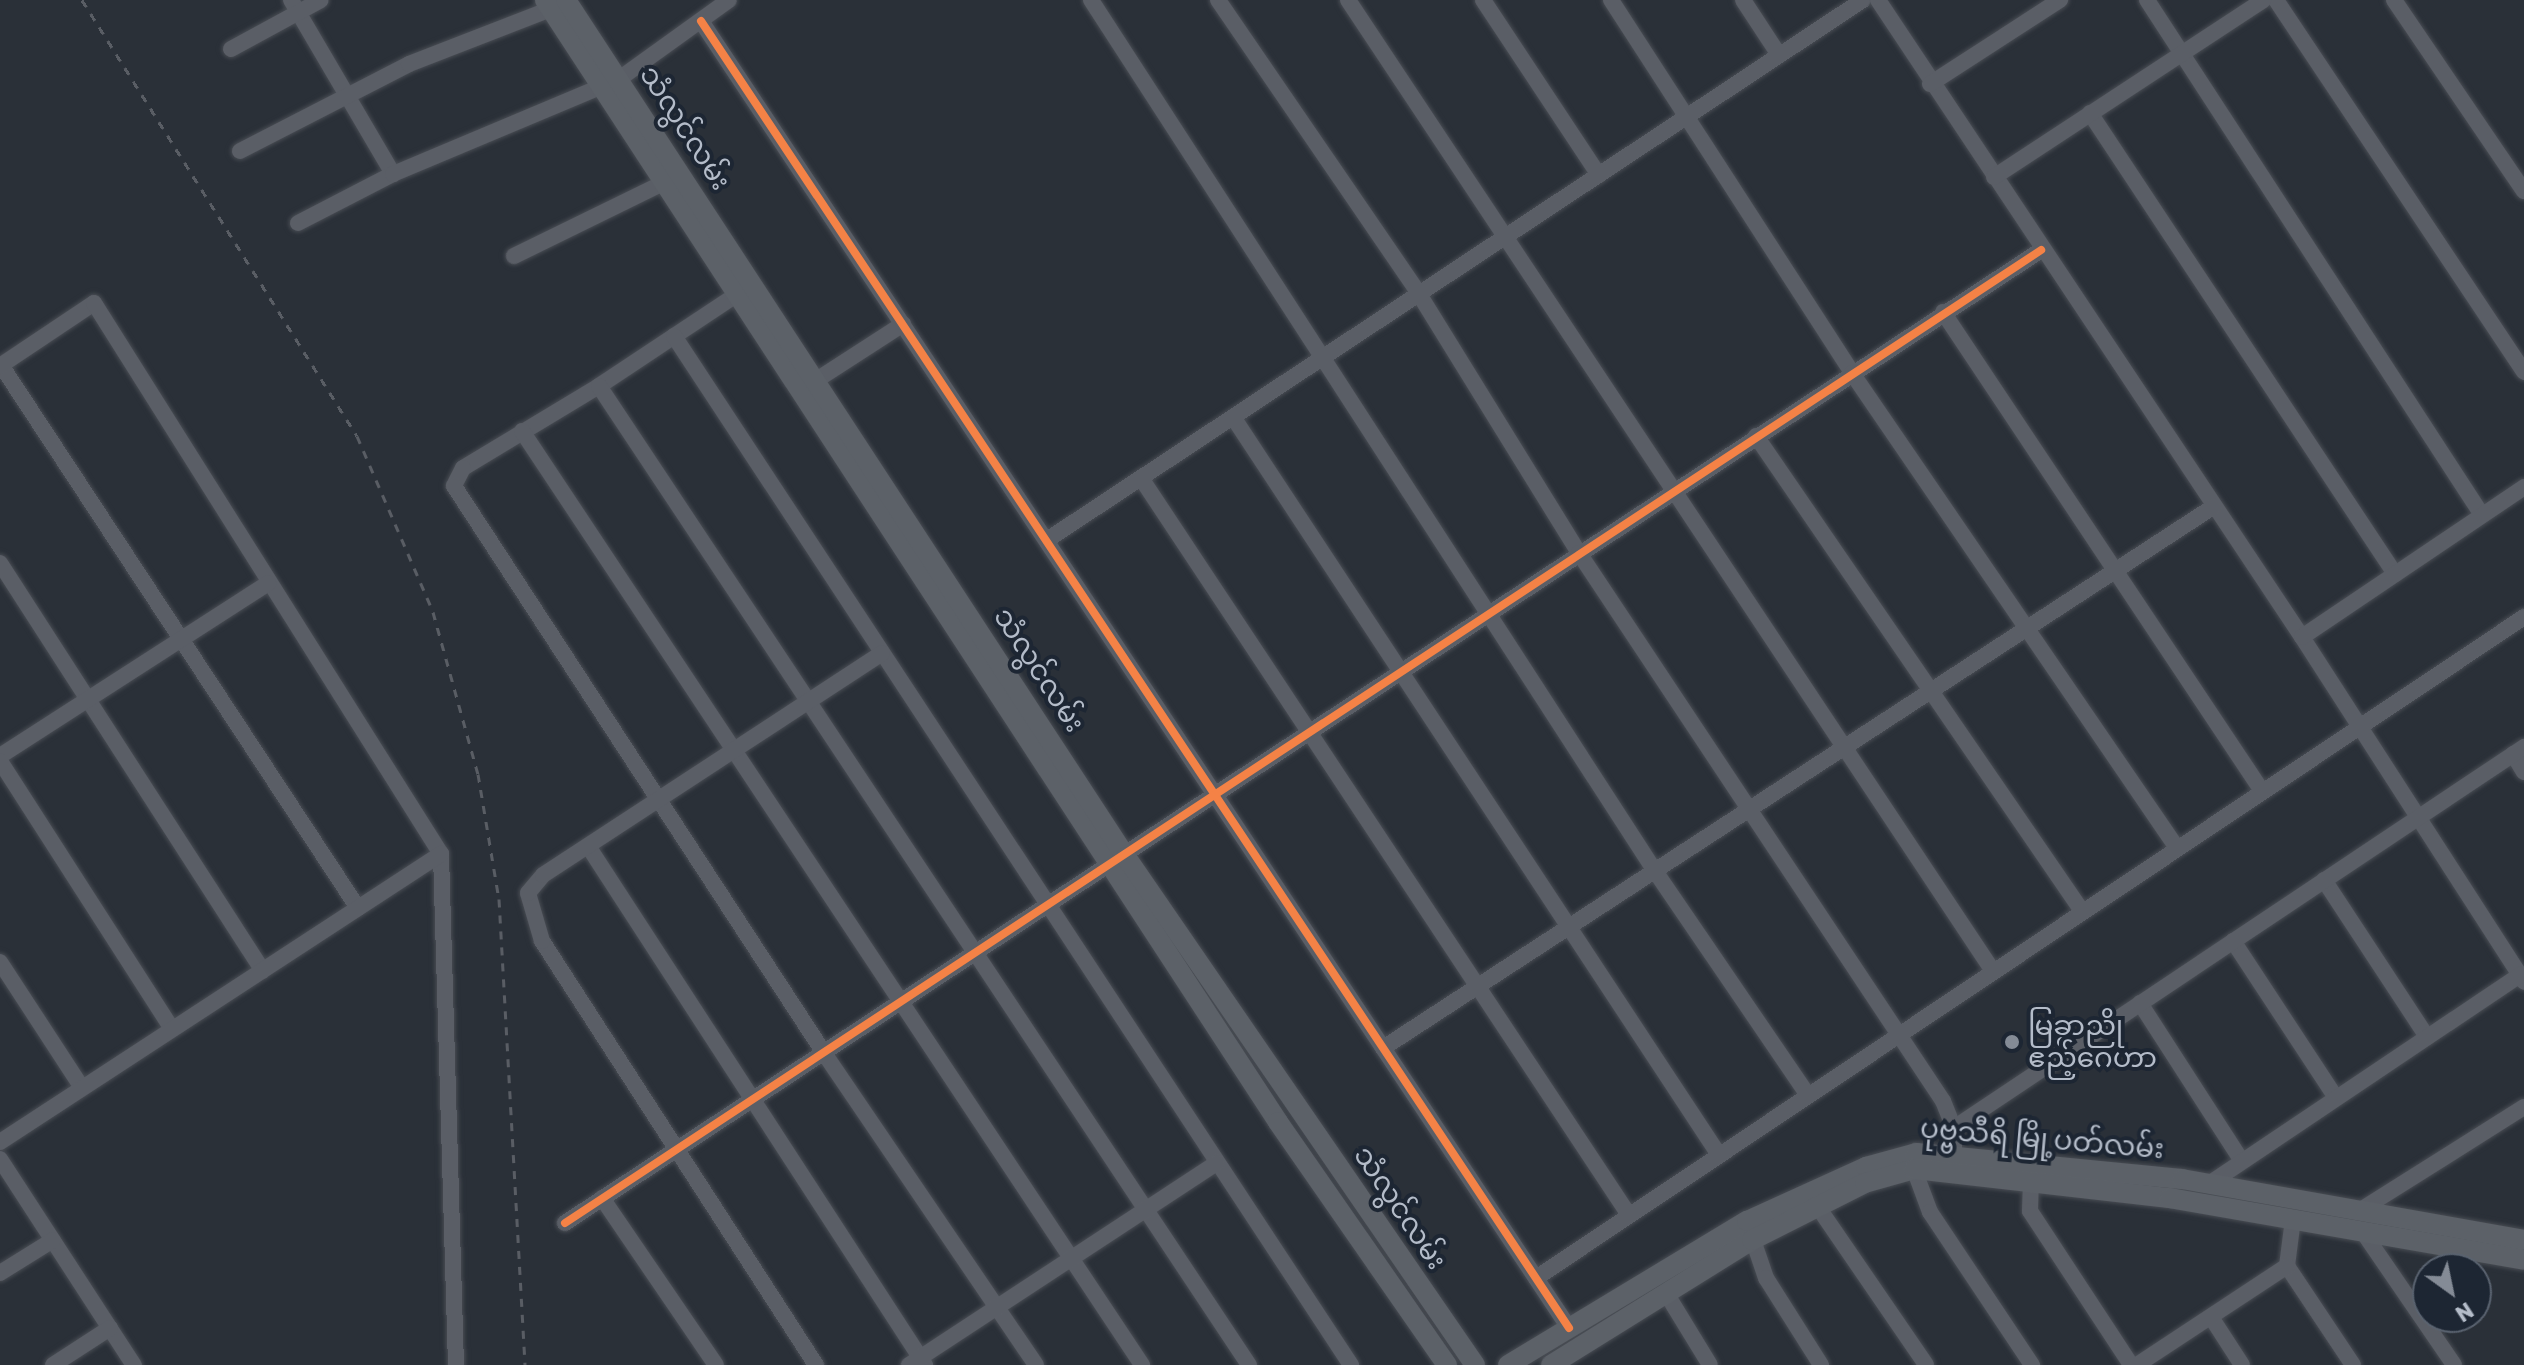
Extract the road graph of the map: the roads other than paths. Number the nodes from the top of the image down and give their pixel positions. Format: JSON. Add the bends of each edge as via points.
{"nodes":[{"id":1,"x":321,"y":0,"type":"edge"},
{"id":2,"x":1091,"y":0,"type":"edge"},
{"id":3,"x":1218,"y":0,"type":"edge"},
{"id":4,"x":1348,"y":0,"type":"edge"},
{"id":5,"x":1483,"y":0,"type":"edge"},
{"id":6,"x":1611,"y":0,"type":"edge"},
{"id":7,"x":1743,"y":0,"type":"edge"},
{"id":8,"x":1863,"y":0,"type":"edge"},
{"id":9,"x":1878,"y":0,"type":"edge"},
{"id":10,"x":2060,"y":0,"type":"edge"},
{"id":11,"x":2147,"y":0,"type":"edge"},
{"id":12,"x":2263,"y":0,"type":"edge"},
{"id":13,"x":2276,"y":0,"type":"edge"},
{"id":14,"x":2394,"y":0,"type":"edge"},
{"id":15,"x":722,"y":2,"type":"edge"},
{"id":16,"x":554,"y":3,"type":"edge"},
{"id":17,"x":295,"y":7,"type":"edge"},
{"id":18,"x":701,"y":21,"type":"junction"},
{"id":19,"x":231,"y":49,"type":"dead end"},
{"id":20,"x":2181,"y":52,"type":"junction"},
{"id":21,"x":1779,"y":55,"type":"junction"},
{"id":22,"x":610,"y":82,"type":"junction"},
{"id":23,"x":1930,"y":84,"type":"junction"},
{"id":24,"x":349,"y":92,"type":"junction"},
{"id":25,"x":2090,"y":113,"type":"junction"},
{"id":26,"x":1688,"y":116,"type":"junction"},
{"id":27,"x":240,"y":151,"type":"dead end"},
{"id":28,"x":393,"y":174,"type":"junction"},
{"id":29,"x":1599,"y":175,"type":"junction"},
{"id":30,"x":1994,"y":177,"type":"junction"},
{"id":31,"x":665,"y":182,"type":"junction"},
{"id":32,"x":2524,"y":191,"type":"edge"},
{"id":33,"x":298,"y":223,"type":"dead end"},
{"id":34,"x":1508,"y":235,"type":"junction"},
{"id":35,"x":2041,"y":250,"type":"junction"},
{"id":36,"x":514,"y":256,"type":"dead end"},
{"id":37,"x":745,"y":289,"type":"junction"},
{"id":38,"x":1419,"y":294,"type":"junction"},
{"id":39,"x":1943,"y":312,"type":"junction"},
{"id":40,"x":903,"y":324,"type":"junction"},
{"id":41,"x":674,"y":336,"type":"junction"},
{"id":42,"x":1325,"y":356,"type":"junction"},
{"id":43,"x":1,"y":366,"type":"edge"},
{"id":44,"x":2524,"y":372,"type":"edge"},
{"id":45,"x":1852,"y":373,"type":"junction"},
{"id":46,"x":815,"y":381,"type":"junction"},
{"id":47,"x":599,"y":386,"type":"junction"},
{"id":48,"x":1233,"y":417,"type":"junction"},
{"id":49,"x":522,"y":431,"type":"junction"},
{"id":50,"x":1756,"y":436,"type":"junction"},
{"id":51,"x":1141,"y":478,"type":"junction"},
{"id":52,"x":2524,"y":487,"type":"edge"},
{"id":53,"x":1677,"y":489,"type":"junction"},
{"id":54,"x":2213,"y":507,"type":"junction"},
{"id":55,"x":2482,"y":515,"type":"junction"},
{"id":56,"x":1047,"y":540,"type":"junction"},
{"id":57,"x":1579,"y":553,"type":"junction"},
{"id":58,"x":0,"y":563,"type":"edge"},
{"id":59,"x":2118,"y":570,"type":"junction"},
{"id":60,"x":2395,"y":574,"type":"junction"},
{"id":61,"x":268,"y":583,"type":"junction"},
{"id":62,"x":1492,"y":611,"type":"junction"},
{"id":63,"x":2524,"y":617,"type":"edge"},
{"id":64,"x":2028,"y":628,"type":"junction"},
{"id":65,"x":2302,"y":637,"type":"junction"},
{"id":66,"x":177,"y":639,"type":"junction"},
{"id":67,"x":882,"y":653,"type":"junction"},
{"id":68,"x":1399,"y":673,"type":"junction"},
{"id":69,"x":1933,"y":690,"type":"junction"},
{"id":70,"x":89,"y":698,"type":"junction"},
{"id":71,"x":807,"y":698,"type":"junction"},
{"id":72,"x":2359,"y":725,"type":"junction"},
{"id":73,"x":1308,"y":733,"type":"junction"},
{"id":74,"x":734,"y":747,"type":"junction"},
{"id":75,"x":1846,"y":747,"type":"junction"},
{"id":76,"x":2518,"y":751,"type":"edge"},
{"id":77,"x":0,"y":759,"type":"edge"},
{"id":78,"x":2524,"y":772,"type":"edge"},
{"id":79,"x":2262,"y":791,"type":"junction"},
{"id":80,"x":1216,"y":794,"type":"junction"},
{"id":81,"x":657,"y":799,"type":"junction"},
{"id":82,"x":1748,"y":810,"type":"junction"},
{"id":83,"x":2419,"y":816,"type":"junction"},
{"id":84,"x":588,"y":846,"type":"junction"},
{"id":85,"x":2177,"y":848,"type":"junction"},
{"id":86,"x":441,"y":854,"type":"junction"},
{"id":87,"x":1118,"y":862,"type":"junction"},
{"id":88,"x":1655,"y":871,"type":"junction"},
{"id":89,"x":2324,"y":880,"type":"junction"},
{"id":90,"x":1048,"y":906,"type":"junction"},
{"id":91,"x":358,"y":908,"type":"junction"},
{"id":92,"x":2082,"y":911,"type":"junction"},
{"id":93,"x":1568,"y":928,"type":"junction"},
{"id":94,"x":2233,"y":941,"type":"junction"},
{"id":95,"x":976,"y":953,"type":"junction"},
{"id":96,"x":0,"y":962,"type":"edge"},
{"id":97,"x":263,"y":971,"type":"junction"},
{"id":98,"x":1993,"y":971,"type":"junction"},
{"id":99,"x":2522,"y":978,"type":"edge"},
{"id":100,"x":1480,"y":985,"type":"junction"},
{"id":101,"x":904,"y":1001,"type":"junction"},
{"id":102,"x":2140,"y":1003,"type":"junction"},
{"id":103,"x":172,"y":1029,"type":"junction"},
{"id":104,"x":1900,"y":1034,"type":"junction"},
{"id":105,"x":2427,"y":1037,"type":"junction"},
{"id":106,"x":1383,"y":1048,"type":"junction"},
{"id":107,"x":824,"y":1053,"type":"junction"},
{"id":108,"x":82,"y":1088,"type":"junction"},
{"id":109,"x":1808,"y":1095,"type":"junction"},
{"id":110,"x":2336,"y":1098,"type":"junction"},
{"id":111,"x":749,"y":1102,"type":"junction"},
{"id":112,"x":2524,"y":1107,"type":"edge"},
{"id":113,"x":1954,"y":1128,"type":"junction"},
{"id":114,"x":0,"y":1142,"type":"edge"},
{"id":115,"x":675,"y":1151,"type":"junction"},
{"id":116,"x":1719,"y":1155,"type":"junction"},
{"id":117,"x":1954,"y":1155,"type":"junction"},
{"id":118,"x":0,"y":1159,"type":"edge"},
{"id":119,"x":2242,"y":1161,"type":"junction"},
{"id":120,"x":1217,"y":1163,"type":"junction"},
{"id":121,"x":1914,"y":1169,"type":"junction"},
{"id":122,"x":2031,"y":1181,"type":"junction"},
{"id":123,"x":2209,"y":1184,"type":"junction"},
{"id":124,"x":2181,"y":1189,"type":"junction"},
{"id":125,"x":602,"y":1198,"type":"junction"},
{"id":126,"x":1145,"y":1207,"type":"junction"},
{"id":127,"x":1818,"y":1207,"type":"junction"},
{"id":128,"x":2359,"y":1211,"type":"junction"},
{"id":129,"x":1629,"y":1215,"type":"junction"},
{"id":130,"x":2293,"y":1219,"type":"junction"},
{"id":131,"x":565,"y":1223,"type":"dead end"},
{"id":132,"x":1750,"y":1230,"type":"junction"},
{"id":133,"x":2363,"y":1232,"type":"junction"},
{"id":134,"x":53,"y":1240,"type":"junction"},
{"id":135,"x":2524,"y":1240,"type":"edge"},
{"id":136,"x":1071,"y":1256,"type":"junction"},
{"id":137,"x":2524,"y":1260,"type":"edge"},
{"id":138,"x":2287,"y":1266,"type":"junction"},
{"id":139,"x":0,"y":1273,"type":"edge"},
{"id":140,"x":1536,"y":1278,"type":"junction"},
{"id":141,"x":1666,"y":1293,"type":"junction"},
{"id":142,"x":995,"y":1304,"type":"junction"},
{"id":143,"x":2211,"y":1317,"type":"junction"},
{"id":144,"x":110,"y":1328,"type":"junction"},
{"id":145,"x":1569,"y":1328,"type":"junction"},
{"id":146,"x":918,"y":1363,"type":"edge"},
{"id":147,"x":53,"y":1365,"type":"edge"},
{"id":148,"x":134,"y":1365,"type":"edge"},
{"id":149,"x":456,"y":1365,"type":"edge"},
{"id":150,"x":716,"y":1365,"type":"edge"},
{"id":151,"x":816,"y":1365,"type":"edge"},
{"id":152,"x":1036,"y":1365,"type":"edge"},
{"id":153,"x":1142,"y":1365,"type":"edge"},
{"id":154,"x":1249,"y":1365,"type":"edge"},
{"id":155,"x":1351,"y":1365,"type":"edge"},
{"id":156,"x":1447,"y":1365,"type":"edge"},
{"id":157,"x":1475,"y":1365,"type":"edge"},
{"id":158,"x":1508,"y":1365,"type":"edge"},
{"id":159,"x":1551,"y":1365,"type":"edge"},
{"id":160,"x":1710,"y":1365,"type":"edge"},
{"id":161,"x":1821,"y":1365,"type":"edge"},
{"id":162,"x":1926,"y":1365,"type":"edge"},
{"id":163,"x":2032,"y":1365,"type":"edge"},
{"id":164,"x":2134,"y":1365,"type":"edge"},
{"id":165,"x":2242,"y":1365,"type":"edge"},
{"id":166,"x":2353,"y":1365,"type":"edge"},
{"id":167,"x":2454,"y":1365,"type":"edge"}],
"edges":[{"from":1,"to":17,"type":"street"},
{"from":2,"to":42,"type":"street"},
{"from":3,"to":38,"type":"street"},
{"from":4,"to":34,"type":"street"},
{"from":5,"to":29,"type":"street"},
{"from":6,"to":26,"type":"street"},
{"from":7,"to":21,"type":"street"},
{"from":8,"to":21,"type":"street"},
{"from":9,"to":23,"type":"street"},
{"from":10,"to":23,"type":"street"},
{"from":11,"to":20,"type":"street"},
{"from":12,"to":20,"type":"street"},
{"from":13,"to":44,"type":"street"},
{"from":14,"to":32,"type":"street"},
{"from":15,"to":18,"type":"street"},
{"from":16,"to":22,"type":"main road","name":"သံလွင်လမ်း"},
{"from":16,"to":24,"type":"street"},
{"from":17,"to":19,"type":"street"},
{"from":17,"to":24,"type":"street"},
{"from":18,"to":22,"type":"street"},
{"from":18,"to":40,"type":"street"},
{"from":20,"to":25,"type":"street"},
{"from":20,"to":55,"type":"street"},
{"from":21,"to":26,"type":"street"},
{"from":22,"to":28,"type":"street"},
{"from":22,"to":31,"type":"main road","name":"သံလွင်လမ်း"},
{"from":22,"to":37,"type":"main road","name":"သံလွင်လမ်း"},
{"from":23,"to":30,"type":"street"},
{"from":24,"to":27,"type":"street"},
{"from":24,"to":28,"type":"street"},
{"from":25,"to":30,"type":"street"},
{"from":25,"to":60,"type":"street"},
{"from":26,"to":29,"type":"street"},
{"from":26,"to":45,"type":"street"},
{"from":28,"to":33,"type":"street"},
{"from":29,"to":34,"type":"street"},
{"from":30,"to":35,"type":"street"},
{"from":31,"to":36,"type":"street"},
{"from":31,"to":37,"type":"main road","name":"သံလွင်လမ်း"},
{"from":34,"to":38,"type":"street"},
{"from":34,"to":53,"type":"street"},
{"from":35,"to":39,"type":"street"},
{"from":35,"to":54,"type":"street"},
{"from":37,"to":41,"type":"street"},
{"from":37,"to":46,"type":"main road","name":"သံလွင်လမ်း"},
{"from":37,"to":87,"type":"main road","name":"သံလွင်လမ်း"},
{"from":38,"to":42,"type":"street"},
{"from":38,"to":57,"type":"street"},
{"from":39,"to":45,"type":"street"},
{"from":39,"to":59,"type":"street"},
{"from":40,"to":46,"type":"street"},
{"from":40,"to":56,"type":"street"},
{"from":41,"to":47,"type":"street"},
{"from":41,"to":67,"type":"street"},
{"from":42,"to":48,"type":"street"},
{"from":42,"to":62,"type":"street"},
{"from":43,"to":61,"type":"street","via":[[94,303]]},
{"from":43,"to":66,"type":"street"},
{"from":45,"to":50,"type":"street"},
{"from":45,"to":64,"type":"street"},
{"from":46,"to":87,"type":"main road","name":"သံလွင်လမ်း"},
{"from":47,"to":49,"type":"street"},
{"from":47,"to":71,"type":"street"},
{"from":48,"to":51,"type":"street"},
{"from":48,"to":68,"type":"street"},
{"from":49,"to":74,"type":"street"},
{"from":49,"to":81,"type":"street","via":[[463,468],[454,486]]},
{"from":50,"to":53,"type":"street"},
{"from":50,"to":69,"type":"street"},
{"from":51,"to":56,"type":"street"},
{"from":51,"to":73,"type":"street"},
{"from":52,"to":55,"type":"street"},
{"from":53,"to":57,"type":"street"},
{"from":53,"to":75,"type":"street"},
{"from":54,"to":59,"type":"street"},
{"from":54,"to":65,"type":"street"},
{"from":55,"to":60,"type":"street"},
{"from":56,"to":80,"type":"street"},
{"from":57,"to":62,"type":"street"},
{"from":57,"to":82,"type":"street"},
{"from":58,"to":70,"type":"street"},
{"from":59,"to":64,"type":"street"},
{"from":59,"to":79,"type":"street"},
{"from":60,"to":65,"type":"street"},
{"from":61,"to":66,"type":"street"},
{"from":61,"to":86,"type":"street"},
{"from":62,"to":68,"type":"street"},
{"from":62,"to":88,"type":"street"},
{"from":63,"to":72,"type":"street"},
{"from":64,"to":69,"type":"street"},
{"from":64,"to":85,"type":"street"},
{"from":65,"to":72,"type":"street"},
{"from":66,"to":70,"type":"street"},
{"from":66,"to":91,"type":"street"},
{"from":67,"to":71,"type":"street"},
{"from":67,"to":90,"type":"street"},
{"from":68,"to":73,"type":"street"},
{"from":68,"to":93,"type":"street"},
{"from":69,"to":75,"type":"street"},
{"from":69,"to":92,"type":"street"},
{"from":70,"to":77,"type":"street"},
{"from":70,"to":97,"type":"street"},
{"from":71,"to":74,"type":"street"},
{"from":71,"to":95,"type":"street"},
{"from":72,"to":79,"type":"street"},
{"from":72,"to":83,"type":"street"},
{"from":73,"to":80,"type":"street"},
{"from":73,"to":100,"type":"street"},
{"from":74,"to":81,"type":"street"},
{"from":74,"to":101,"type":"street"},
{"from":75,"to":82,"type":"street"},
{"from":75,"to":98,"type":"street"},
{"from":76,"to":78,"type":"street"},
{"from":76,"to":83,"type":"street"},
{"from":77,"to":103,"type":"street"},
{"from":79,"to":85,"type":"street"},
{"from":80,"to":87,"type":"street"},
{"from":80,"to":106,"type":"street"},
{"from":81,"to":84,"type":"street"},
{"from":81,"to":107,"type":"street"},
{"from":82,"to":88,"type":"street"},
{"from":82,"to":104,"type":"street"},
{"from":83,"to":89,"type":"street"},
{"from":83,"to":99,"type":"street"},
{"from":84,"to":111,"type":"street"},
{"from":84,"to":115,"type":"street","via":[[533,884],[528,893],[534,922]]},
{"from":85,"to":92,"type":"street"},
{"from":86,"to":91,"type":"street"},
{"from":86,"to":149,"type":"street"},
{"from":87,"to":90,"type":"street"},
{"from":87,"to":156,"type":"main road","name":"သံလွင်လမ်း"},
{"from":87,"to":157,"type":"main road","name":"သံလွင်လမ်း"},
{"from":88,"to":93,"type":"street"},
{"from":88,"to":109,"type":"street"},
{"from":89,"to":94,"type":"street"},
{"from":89,"to":105,"type":"street"},
{"from":90,"to":95,"type":"street"},
{"from":90,"to":120,"type":"street"},
{"from":91,"to":97,"type":"street"},
{"from":92,"to":98,"type":"street"},
{"from":93,"to":100,"type":"street"},
{"from":93,"to":116,"type":"street"},
{"from":94,"to":102,"type":"street"},
{"from":94,"to":110,"type":"street"},
{"from":95,"to":101,"type":"street"},
{"from":95,"to":126,"type":"street"},
{"from":96,"to":108,"type":"street"},
{"from":97,"to":103,"type":"street"},
{"from":98,"to":104,"type":"street"},
{"from":99,"to":105,"type":"street"},
{"from":100,"to":106,"type":"street"},
{"from":100,"to":129,"type":"street"},
{"from":101,"to":107,"type":"street"},
{"from":101,"to":136,"type":"street"},
{"from":102,"to":113,"type":"street"},
{"from":102,"to":119,"type":"street"},
{"from":103,"to":108,"type":"street"},
{"from":104,"to":109,"type":"street"},
{"from":104,"to":113,"type":"street"},
{"from":105,"to":110,"type":"street"},
{"from":106,"to":140,"type":"street"},
{"from":107,"to":111,"type":"street"},
{"from":107,"to":142,"type":"street"},
{"from":108,"to":114,"type":"street"},
{"from":109,"to":116,"type":"street"},
{"from":110,"to":119,"type":"street"},
{"from":111,"to":115,"type":"street"},
{"from":111,"to":146,"type":"street"},
{"from":112,"to":128,"type":"street"},
{"from":113,"to":117,"type":"street"},
{"from":115,"to":125,"type":"street"},
{"from":115,"to":151,"type":"street"},
{"from":116,"to":129,"type":"street"},
{"from":117,"to":124,"type":"main road","name":"ပုဗ္ဗသီရိ မြို့ပတ်လမ်း"},
{"from":117,"to":132,"type":"main road","name":"ပုဗ္ဗသီရိ မြို့ပတ်လမ်း","via":[[1916,1153],[1866,1167]]},
{"from":118,"to":134,"type":"street"},
{"from":119,"to":123,"type":"street"},
{"from":120,"to":126,"type":"street"},
{"from":120,"to":155,"type":"street"},
{"from":121,"to":122,"type":"main road","name":"ပုဗ္ဗသီရိ မြို့ပတ်လမ်း"},
{"from":121,"to":127,"type":"main road","name":"ပုဗ္ဗသီရိ မြို့ပတ်လမ်း","via":[[1865,1183]]},
{"from":121,"to":163,"type":"street","via":[[1930,1212]]},
{"from":122,"to":124,"type":"main road","name":"ပုဗ္ဗသီရိ မြို့ပတ်လမ်း"},
{"from":122,"to":164,"type":"street","via":[[2030,1211]]},
{"from":123,"to":124,"type":"main road","name":"ပုဗ္ဗသီရိ မြို့ပတ်လမ်း"},
{"from":123,"to":128,"type":"main road","name":"ပုဗ္ဗသီရိ မြို့ပတ်လမ်း"},
{"from":124,"to":130,"type":"main road","name":"ပုဗ္ဗသီရိ မြို့ပတ်လမ်း"},
{"from":125,"to":131,"type":"street"},
{"from":125,"to":150,"type":"street"},
{"from":126,"to":136,"type":"street"},
{"from":126,"to":154,"type":"street"},
{"from":127,"to":132,"type":"main road","name":"ပုဗ္ဗသီရိ မြို့ပတ်လမ်း"},
{"from":127,"to":162,"type":"street"},
{"from":128,"to":135,"type":"main road","name":"ပုဗ္ဗသီရိ မြို့ပတ်လမ်း"},
{"from":129,"to":140,"type":"street"},
{"from":130,"to":133,"type":"main road","name":"ပုဗ္ဗသီရိ မြို့ပတ်လမ်း"},
{"from":130,"to":138,"type":"street"},
{"from":132,"to":141,"type":"main road","name":"ပုဗ္ဗသီရိ မြို့ပတ်လမ်း"},
{"from":132,"to":145,"type":"main road","name":"ပုဗ္ဗသီရိ မြို့ပတ်လမ်း"},
{"from":132,"to":161,"type":"street","via":[[1766,1278]]},
{"from":133,"to":137,"type":"main road","name":"ပုဗ္ဗသီရိ မြို့ပတ်လမ်း"},
{"from":133,"to":167,"type":"street"},
{"from":134,"to":139,"type":"street"},
{"from":134,"to":144,"type":"street"},
{"from":136,"to":142,"type":"street"},
{"from":136,"to":153,"type":"street"},
{"from":138,"to":143,"type":"street"},
{"from":138,"to":166,"type":"street"},
{"from":140,"to":145,"type":"street"},
{"from":141,"to":159,"type":"main road","name":"ပုဗ္ဗသီရိ မြို့ပတ်လမ်း"},
{"from":141,"to":160,"type":"street"},
{"from":142,"to":146,"type":"street"},
{"from":142,"to":152,"type":"street"},
{"from":143,"to":164,"type":"street"},
{"from":143,"to":165,"type":"street"},
{"from":144,"to":147,"type":"street"},
{"from":144,"to":148,"type":"street"},
{"from":145,"to":158,"type":"main road","name":"ပုဗ္ဗသီရိ မြို့ပတ်လမ်း"}]}
